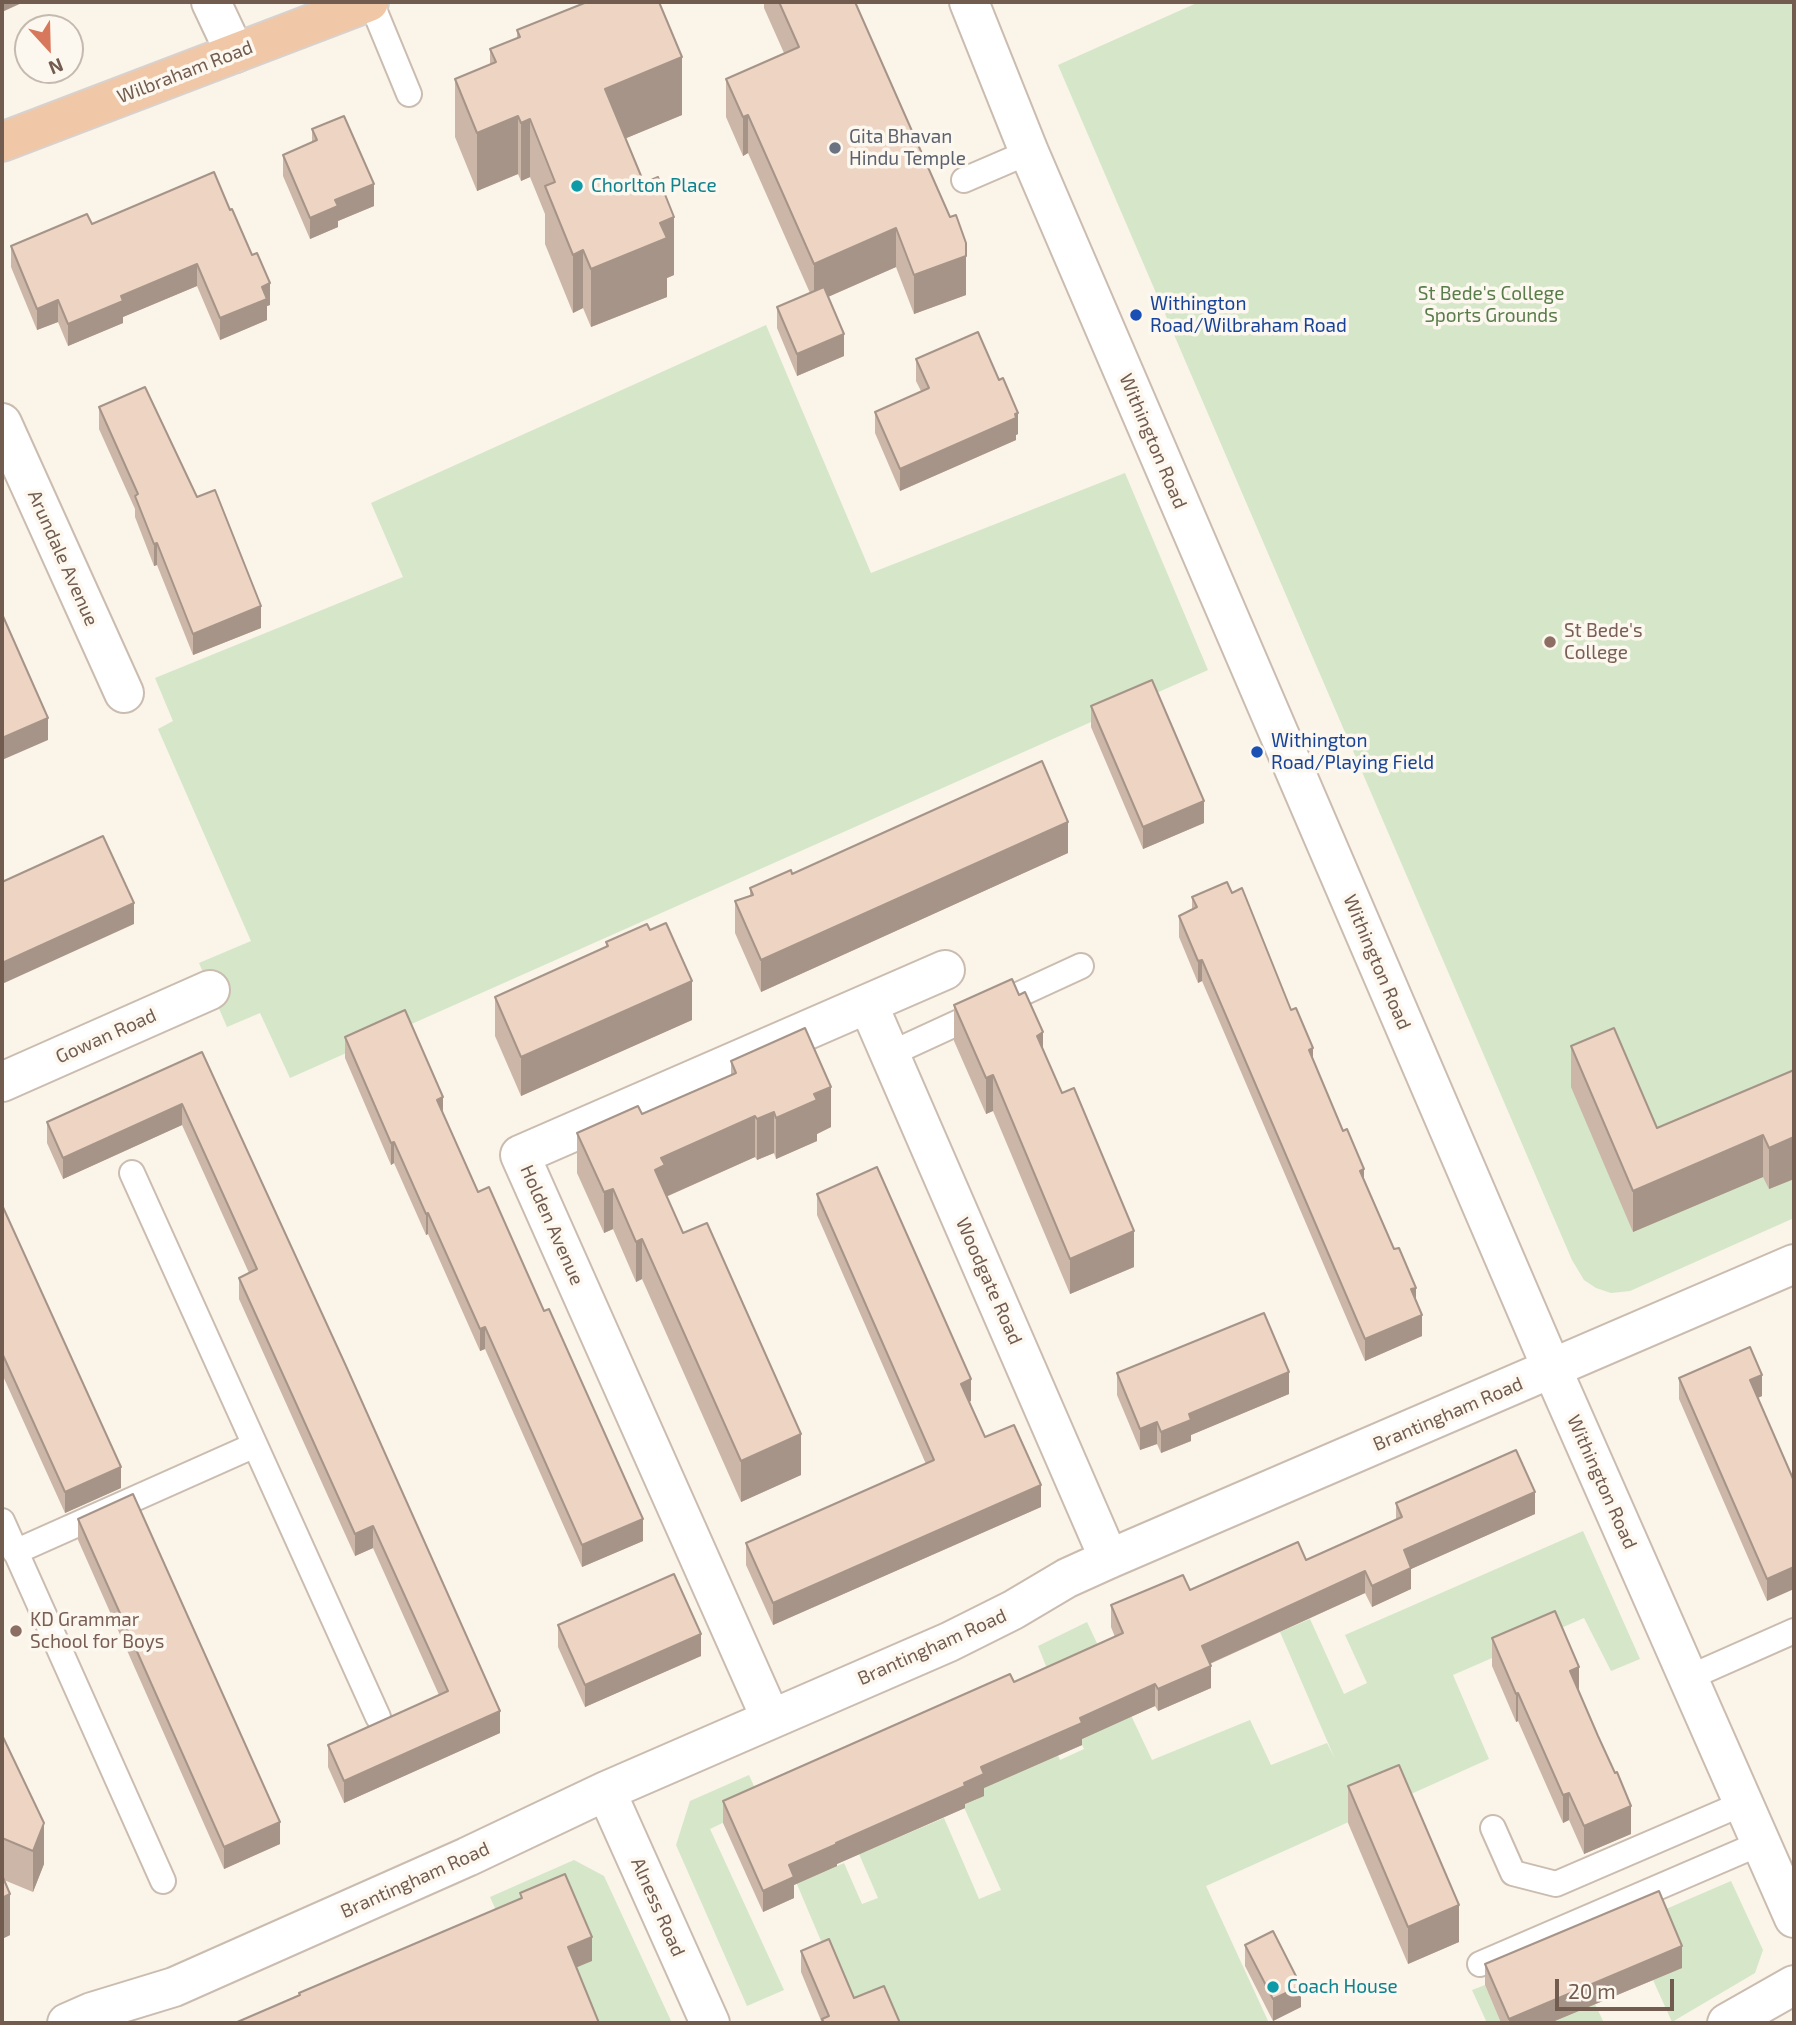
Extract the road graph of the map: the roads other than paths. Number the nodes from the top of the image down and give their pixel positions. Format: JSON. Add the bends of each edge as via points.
{"nodes":[{"id":1,"x":211,"y":2,"type":"edge"},
{"id":2,"x":370,"y":2,"type":"edge"},
{"id":3,"x":968,"y":2,"type":"edge"},
{"id":4,"x":234,"y":53,"type":"junction"},
{"id":5,"x":409,"y":93,"type":"dead end"},
{"id":6,"x":2,"y":142,"type":"edge"},
{"id":7,"x":1029,"y":152,"type":"junction"},
{"id":8,"x":964,"y":180,"type":"dead end"},
{"id":9,"x":3,"y":431,"type":"edge"},
{"id":10,"x":124,"y":693,"type":"dead end"},
{"id":11,"x":1081,"y":966,"type":"dead end"},
{"id":12,"x":945,"y":971,"type":"dead end"},
{"id":13,"x":211,"y":990,"type":"dead end"},
{"id":14,"x":868,"y":1004,"type":"junction"},
{"id":15,"x":890,"y":1054,"type":"junction"},
{"id":16,"x":2,"y":1082,"type":"edge"},
{"id":17,"x":132,"y":1173,"type":"dead end"},
{"id":18,"x":1794,"y":1264,"type":"edge"},
{"id":19,"x":1552,"y":1369,"type":"junction"},
{"id":20,"x":255,"y":1446,"type":"junction"},
{"id":21,"x":2,"y":1521,"type":"edge"},
{"id":22,"x":15,"y":1552,"type":"junction"},
{"id":23,"x":1109,"y":1559,"type":"junction"},
{"id":24,"x":1794,"y":1630,"type":"edge"},
{"id":25,"x":1688,"y":1678,"type":"junction"},
{"id":26,"x":378,"y":1717,"type":"dead end"},
{"id":27,"x":771,"y":1719,"type":"junction"},
{"id":28,"x":606,"y":1791,"type":"junction"},
{"id":29,"x":1744,"y":1803,"type":"junction"},
{"id":30,"x":1493,"y":1828,"type":"dead end"},
{"id":31,"x":1762,"y":1843,"type":"junction"},
{"id":32,"x":163,"y":1881,"type":"dead end"},
{"id":33,"x":1794,"y":1918,"type":"edge"},
{"id":34,"x":1480,"y":1964,"type":"dead end"},
{"id":35,"x":1794,"y":1985,"type":"edge"},
{"id":36,"x":67,"y":2023,"type":"edge"},
{"id":37,"x":710,"y":2023,"type":"edge"},
{"id":38,"x":1727,"y":2023,"type":"edge"}],
"edges":[{"from":1,"to":4,"type":"street"},
{"from":2,"to":4,"type":"highway","name":"Wilbraham Road"},
{"from":2,"to":5,"type":"lane"},
{"from":3,"to":7,"type":"street","name":"Withington Road"},
{"from":4,"to":6,"type":"highway","name":"Wilbraham Road"},
{"from":7,"to":8,"type":"lane"},
{"from":7,"to":19,"type":"street","name":"Withington Road"},
{"from":9,"to":10,"type":"street","name":"Arundale Avenue"},
{"from":11,"to":15,"type":"lane"},
{"from":12,"to":14,"type":"street","name":"Holden Avenue"},
{"from":13,"to":16,"type":"street","name":"Gowan Road"},
{"from":14,"to":15,"type":"street","name":"Woodgate Road"},
{"from":14,"to":27,"type":"street","name":"Holden Avenue","via":[[520,1155]]},
{"from":15,"to":23,"type":"street","name":"Woodgate Road"},
{"from":17,"to":20,"type":"lane"},
{"from":18,"to":19,"type":"street","name":"Brantingham Road"},
{"from":19,"to":23,"type":"street","name":"Brantingham Road"},
{"from":19,"to":25,"type":"street","name":"Withington Road"},
{"from":20,"to":22,"type":"lane"},
{"from":20,"to":26,"type":"lane"},
{"from":21,"to":22,"type":"lane"},
{"from":22,"to":32,"type":"lane"},
{"from":23,"to":27,"type":"street","name":"Brantingham Road","via":[[949,1642]]},
{"from":24,"to":25,"type":"lane"},
{"from":25,"to":29,"type":"street","name":"Withington Road"},
{"from":27,"to":28,"type":"street","name":"Brantingham Road"},
{"from":28,"to":36,"type":"street","name":"Brantingham Road","via":[[174,1987]]},
{"from":28,"to":37,"type":"street","name":"Alness Road"},
{"from":29,"to":30,"type":"lane","via":[[1556,1884],[1513,1872]]},
{"from":29,"to":31,"type":"street","name":"Withington Road"},
{"from":31,"to":33,"type":"street","name":"Withington Road"},
{"from":31,"to":34,"type":"lane"},
{"from":35,"to":38,"type":"street"}]}
